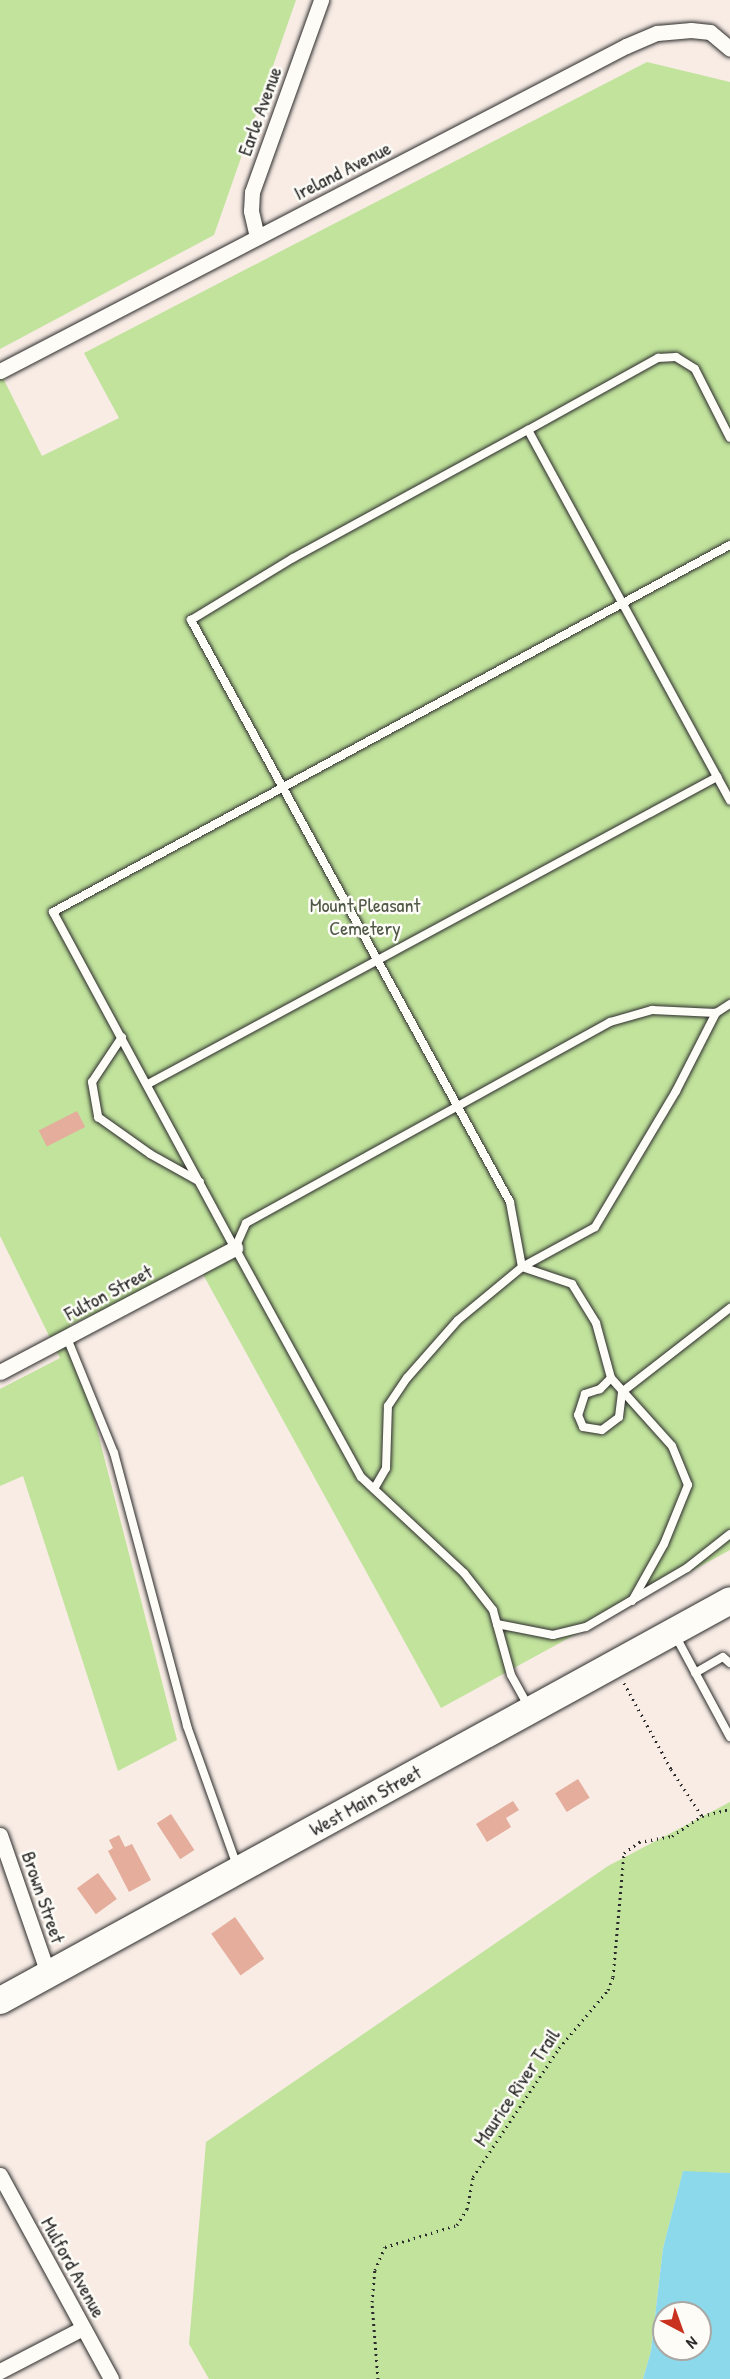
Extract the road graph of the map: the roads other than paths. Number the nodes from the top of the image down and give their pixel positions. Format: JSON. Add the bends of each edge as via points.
{"nodes":[{"id":1,"x":321,"y":0,"type":"edge"},
{"id":2,"x":730,"y":49,"type":"edge"},
{"id":3,"x":257,"y":237,"type":"junction"},
{"id":4,"x":0,"y":371,"type":"edge"},
{"id":5,"x":528,"y":430,"type":"junction"},
{"id":6,"x":730,"y":438,"type":"edge"},
{"id":7,"x":730,"y":545,"type":"edge"},
{"id":8,"x":621,"y":605,"type":"junction"},
{"id":9,"x":717,"y":777,"type":"junction"},
{"id":10,"x":285,"y":787,"type":"junction"},
{"id":11,"x":730,"y":801,"type":"edge"},
{"id":12,"x":376,"y":962,"type":"junction"},
{"id":13,"x":730,"y":1004,"type":"edge"},
{"id":14,"x":716,"y":1013,"type":"junction"},
{"id":15,"x":122,"y":1037,"type":"junction"},
{"id":16,"x":148,"y":1084,"type":"junction"},
{"id":17,"x":455,"y":1107,"type":"junction"},
{"id":18,"x":200,"y":1182,"type":"junction"},
{"id":19,"x":235,"y":1248,"type":"junction"},
{"id":20,"x":522,"y":1267,"type":"junction"},
{"id":21,"x":730,"y":1308,"type":"edge"},
{"id":22,"x":67,"y":1338,"type":"junction"},
{"id":23,"x":0,"y":1372,"type":"edge"},
{"id":24,"x":611,"y":1378,"type":"junction"},
{"id":25,"x":622,"y":1392,"type":"junction"},
{"id":26,"x":374,"y":1489,"type":"junction"},
{"id":27,"x":730,"y":1534,"type":"edge"},
{"id":28,"x":730,"y":1600,"type":"edge"},
{"id":29,"x":632,"y":1601,"type":"junction"},
{"id":30,"x":497,"y":1624,"type":"junction"},
{"id":31,"x":673,"y":1631,"type":"junction"},
{"id":32,"x":730,"y":1663,"type":"edge"},
{"id":33,"x":694,"y":1673,"type":"junction"},
{"id":34,"x":530,"y":1709,"type":"junction"},
{"id":35,"x":730,"y":1737,"type":"edge"},
{"id":36,"x":1,"y":1841,"type":"edge"},
{"id":37,"x":239,"y":1870,"type":"junction"},
{"id":38,"x":48,"y":1974,"type":"junction"},
{"id":39,"x":0,"y":2000,"type":"edge"},
{"id":40,"x":0,"y":2175,"type":"edge"},
{"id":41,"x":83,"y":2328,"type":"junction"},
{"id":42,"x":0,"y":2372,"type":"edge"},
{"id":43,"x":111,"y":2379,"type":"edge"}],
"edges":[{"from":1,"to":3,"type":"street","name":"Earle Avenue","via":[[252,192],[251,211]]},
{"from":2,"to":3,"type":"street","name":"Ireland Avenue","via":[[710,32],[675,30],[626,46]]},
{"from":3,"to":4,"type":"street","name":"Ireland Avenue"},
{"from":5,"to":6,"type":"lane","via":[[658,358],[676,357],[695,369]]},
{"from":5,"to":8,"type":"lane"},
{"from":5,"to":10,"type":"lane","via":[[293,558],[192,620]]},
{"from":7,"to":8,"type":"lane"},
{"from":8,"to":9,"type":"lane"},
{"from":8,"to":10,"type":"lane"},
{"from":9,"to":11,"type":"lane"},
{"from":9,"to":12,"type":"lane"},
{"from":10,"to":12,"type":"lane"},
{"from":10,"to":15,"type":"lane","via":[[53,912]]},
{"from":12,"to":16,"type":"lane"},
{"from":12,"to":17,"type":"lane"},
{"from":13,"to":14,"type":"lane"},
{"from":14,"to":17,"type":"lane","via":[[652,1010],[610,1022]]},
{"from":14,"to":20,"type":"lane","via":[[676,1091],[595,1227]]},
{"from":15,"to":16,"type":"lane"},
{"from":15,"to":18,"type":"lane","via":[[92,1082],[98,1117],[150,1154]]},
{"from":16,"to":18,"type":"lane"},
{"from":17,"to":19,"type":"lane","via":[[246,1223]]},
{"from":17,"to":20,"type":"lane","via":[[510,1202]]},
{"from":18,"to":19,"type":"lane"},
{"from":19,"to":22,"type":"street","name":"Fulton Street"},
{"from":19,"to":26,"type":"lane","via":[[361,1477]]},
{"from":20,"to":24,"type":"lane","via":[[572,1284],[596,1323]]},
{"from":20,"to":26,"type":"lane","via":[[458,1320],[400,1388],[388,1406],[386,1468]]},
{"from":21,"to":25,"type":"lane"},
{"from":22,"to":23,"type":"street","name":"Fulton Street"},
{"from":22,"to":37,"type":"lane","via":[[114,1453],[187,1726]]},
{"from":24,"to":25,"type":"lane"},
{"from":24,"to":25,"type":"lane","via":[[600,1389],[585,1394],[578,1415],[583,1427],[602,1430],[619,1417]]},
{"from":25,"to":29,"type":"lane","via":[[672,1446],[688,1485],[664,1544]]},
{"from":26,"to":30,"type":"lane","via":[[464,1573],[493,1610]]},
{"from":27,"to":29,"type":"lane","via":[[687,1568]]},
{"from":28,"to":31,"type":"highway","name":"West Main Street"},
{"from":29,"to":30,"type":"lane","via":[[586,1627],[553,1635]]},
{"from":30,"to":34,"type":"lane","via":[[511,1675]]},
{"from":31,"to":33,"type":"lane"},
{"from":31,"to":34,"type":"highway","name":"West Main Street"},
{"from":32,"to":33,"type":"lane","via":[[723,1657]]},
{"from":33,"to":35,"type":"lane"},
{"from":34,"to":37,"type":"highway","name":"West Main Street"},
{"from":36,"to":38,"type":"street","name":"Brown Street"},
{"from":37,"to":38,"type":"highway","name":"West Main Street"},
{"from":38,"to":39,"type":"highway","name":"West Main Street"},
{"from":40,"to":41,"type":"street","name":"Mulford Avenue"},
{"from":41,"to":42,"type":"street"},
{"from":41,"to":43,"type":"street","name":"Mulford Avenue"}]}
